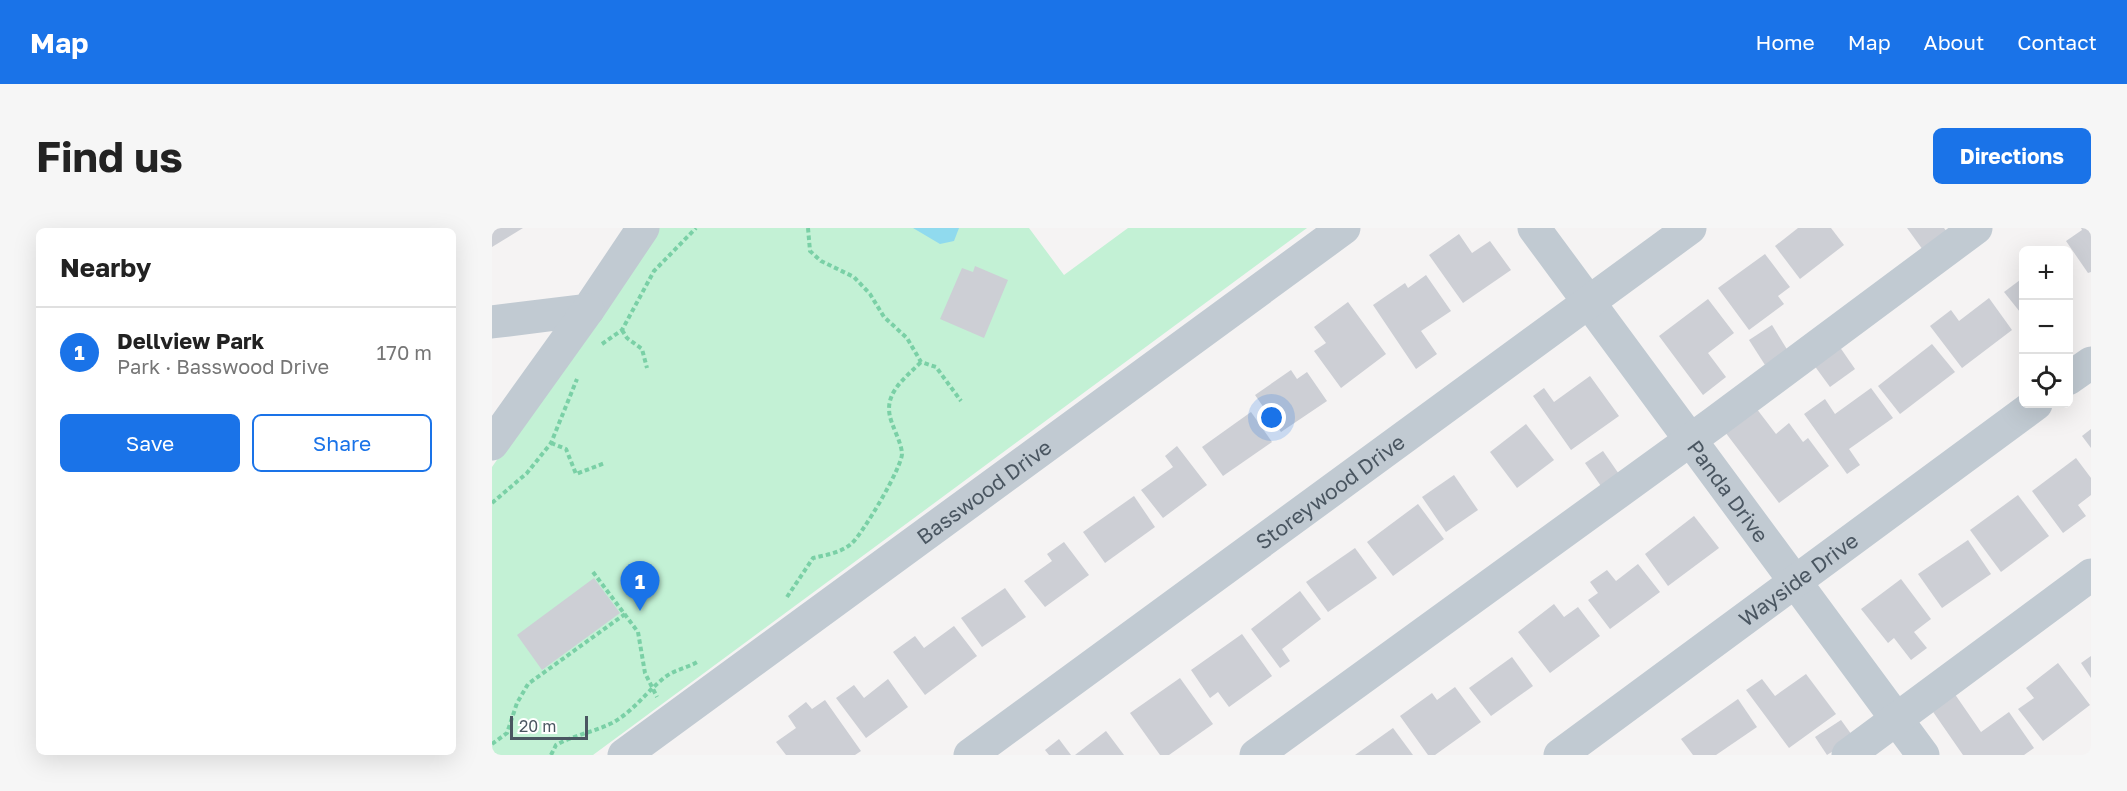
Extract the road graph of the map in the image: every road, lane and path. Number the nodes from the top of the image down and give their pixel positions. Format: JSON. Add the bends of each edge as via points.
{"nodes":[{"id":1,"x":643,"y":228,"type":"edge"},
{"id":2,"x":696,"y":228,"type":"edge"},
{"id":3,"x":808,"y":228,"type":"edge"},
{"id":4,"x":1344,"y":228,"type":"edge"},
{"id":5,"x":1534,"y":228,"type":"edge"},
{"id":6,"x":1690,"y":228,"type":"edge"},
{"id":7,"x":1976,"y":228,"type":"edge"},
{"id":8,"x":1588,"y":303,"type":"junction"},
{"id":9,"x":588,"y":310,"type":"junction"},
{"id":10,"x":492,"y":322,"type":"edge"},
{"id":11,"x":622,"y":330,"type":"junction"},
{"id":12,"x":597,"y":350,"type":"dead end"},
{"id":13,"x":921,"y":362,"type":"junction"},
{"id":14,"x":2091,"y":363,"type":"edge"},
{"id":15,"x":646,"y":369,"type":"dead end"},
{"id":16,"x":579,"y":372,"type":"dead end"},
{"id":17,"x":2073,"y":376,"type":"edge"},
{"id":18,"x":961,"y":400,"type":"dead end"},
{"id":19,"x":2031,"y":408,"type":"edge"},
{"id":20,"x":1690,"y":440,"type":"junction"},
{"id":21,"x":551,"y":443,"type":"junction"},
{"id":22,"x":492,"y":444,"type":"edge"},
{"id":23,"x":605,"y":463,"type":"dead end"},
{"id":24,"x":492,"y":503,"type":"edge"},
{"id":25,"x":593,"y":572,"type":"dead end"},
{"id":26,"x":2091,"y":575,"type":"edge"},
{"id":27,"x":1796,"y":582,"type":"junction"},
{"id":28,"x":781,"y":602,"type":"dead end"},
{"id":29,"x":625,"y":614,"type":"junction"},
{"id":30,"x":708,"y":654,"type":"dead end"},
{"id":31,"x":651,"y":690,"type":"junction"},
{"id":32,"x":1897,"y":719,"type":"junction"},
{"id":33,"x":672,"y":720,"type":"junction"},
{"id":34,"x":492,"y":744,"type":"edge"},
{"id":35,"x":552,"y":755,"type":"edge"},
{"id":36,"x":624,"y":755,"type":"edge"},
{"id":37,"x":970,"y":755,"type":"edge"},
{"id":38,"x":1256,"y":755,"type":"edge"},
{"id":39,"x":1560,"y":755,"type":"edge"},
{"id":40,"x":1848,"y":755,"type":"edge"},
{"id":41,"x":1923,"y":755,"type":"edge"}],
"edges":[{"from":1,"to":9,"type":"street"},
{"from":2,"to":11,"type":"path","via":[[654,271]]},
{"from":3,"to":13,"type":"path","via":[[810,251],[854,278],[870,294],[884,318],[907,338]]},
{"from":4,"to":33,"type":"street","name":"Basswood Drive"},
{"from":5,"to":8,"type":"street","name":"Panda Drive"},
{"from":6,"to":8,"type":"street","name":"Storeywood Drive"},
{"from":7,"to":20,"type":"street"},
{"from":8,"to":20,"type":"street","name":"Panda Drive"},
{"from":8,"to":37,"type":"street","name":"Storeywood Drive"},
{"from":9,"to":10,"type":"street"},
{"from":9,"to":22,"type":"street"},
{"from":11,"to":12,"type":"path"},
{"from":11,"to":15,"type":"path","via":[[642,349]]},
{"from":13,"to":18,"type":"path","via":[[936,367]]},
{"from":13,"to":28,"type":"path","via":[[895,385],[890,399],[889,416],[902,454],[898,472],[853,543],[843,550],[813,558],[790,595]]},
{"from":14,"to":17,"type":"street"},
{"from":16,"to":21,"type":"path"},
{"from":19,"to":27,"type":"street","name":"Wayside Drive"},
{"from":20,"to":27,"type":"street","name":"Panda Drive"},
{"from":20,"to":38,"type":"street"},
{"from":21,"to":23,"type":"path","via":[[566,449],[576,474]]},
{"from":21,"to":24,"type":"path","via":[[526,473]]},
{"from":25,"to":29,"type":"path"},
{"from":26,"to":32,"type":"street"},
{"from":27,"to":32,"type":"street","name":"Panda Drive"},
{"from":27,"to":39,"type":"street","name":"Wayside Drive"},
{"from":29,"to":31,"type":"path","via":[[638,632]]},
{"from":29,"to":34,"type":"path","via":[[528,684],[507,733]]},
{"from":30,"to":31,"type":"path","via":[[690,667],[674,671]]},
{"from":31,"to":33,"type":"path"},
{"from":31,"to":35,"type":"path","via":[[614,722],[556,745]]},
{"from":32,"to":40,"type":"street"},
{"from":32,"to":41,"type":"street","name":"Panda Drive"},
{"from":33,"to":36,"type":"street","name":"Basswood Drive"}]}
